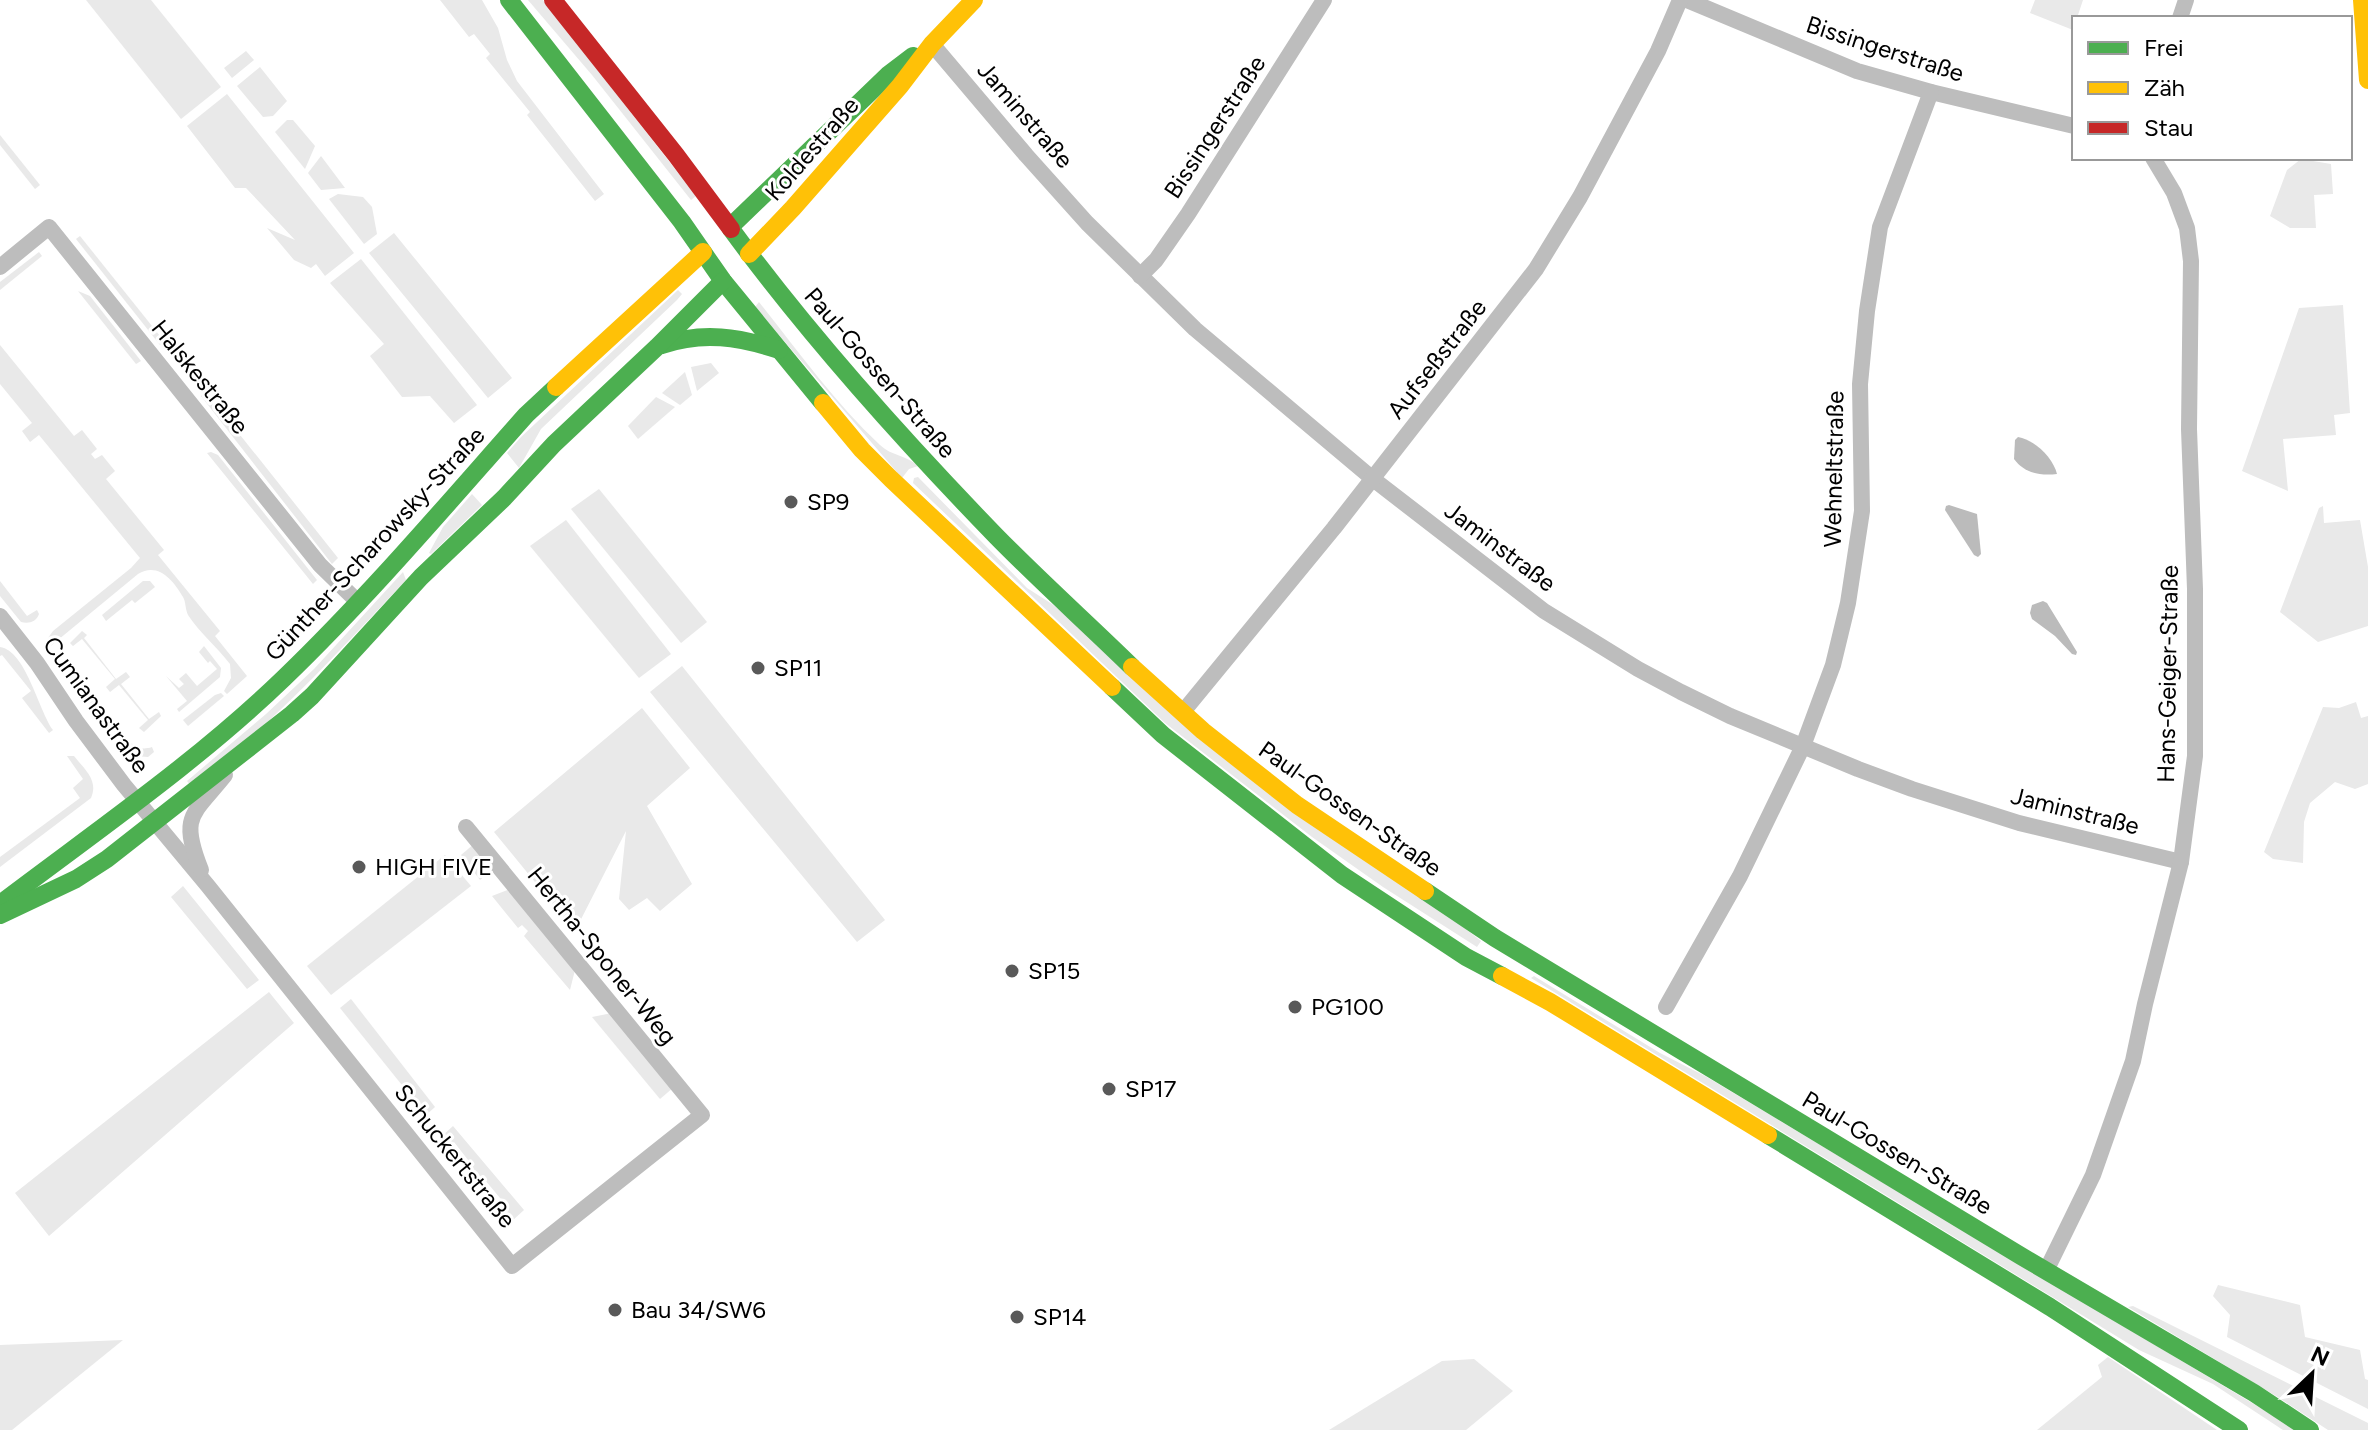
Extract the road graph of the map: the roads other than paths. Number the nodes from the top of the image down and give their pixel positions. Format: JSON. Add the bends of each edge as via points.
{"nodes":[{"id":1,"x":509,"y":0,"type":"edge"},
{"id":2,"x":553,"y":0,"type":"edge"},
{"id":3,"x":974,"y":0,"type":"edge"},
{"id":4,"x":1324,"y":0,"type":"edge"},
{"id":5,"x":1680,"y":0,"type":"edge"},
{"id":6,"x":1687,"y":0,"type":"edge"},
{"id":7,"x":2362,"y":0,"type":"edge"},
{"id":8,"x":932,"y":44,"type":"junction"},
{"id":9,"x":2368,"y":80,"type":"edge"},
{"id":10,"x":1931,"y":92,"type":"junction"},
{"id":11,"x":2072,"y":126,"type":"edge"},
{"id":12,"x":2154,"y":160,"type":"edge"},
{"id":13,"x":730,"y":227,"type":"junction"},
{"id":14,"x":703,"y":252,"type":"junction"},
{"id":15,"x":0,"y":267,"type":"edge"},
{"id":16,"x":736,"y":267,"type":"junction"},
{"id":17,"x":1140,"y":276,"type":"junction"},
{"id":18,"x":657,"y":347,"type":"junction"},
{"id":19,"x":779,"y":350,"type":"junction"},
{"id":20,"x":933,"y":471,"type":"junction"},
{"id":21,"x":1373,"y":479,"type":"junction"},
{"id":22,"x":913,"y":499,"type":"junction"},
{"id":23,"x":416,"y":536,"type":"junction"},
{"id":24,"x":421,"y":577,"type":"junction"},
{"id":25,"x":359,"y":603,"type":"junction"},
{"id":26,"x":0,"y":616,"type":"edge"},
{"id":27,"x":1182,"y":713,"type":"junction"},
{"id":28,"x":1803,"y":746,"type":"junction"},
{"id":29,"x":241,"y":755,"type":"junction"},
{"id":30,"x":137,"y":801,"type":"junction"},
{"id":31,"x":154,"y":822,"type":"junction"},
{"id":32,"x":466,"y":827,"type":"dead end"},
{"id":33,"x":2181,"y":862,"type":"junction"},
{"id":34,"x":208,"y":886,"type":"junction"},
{"id":35,"x":0,"y":904,"type":"edge"},
{"id":36,"x":0,"y":915,"type":"edge"},
{"id":37,"x":1460,"y":915,"type":"junction"},
{"id":38,"x":1442,"y":942,"type":"junction"},
{"id":39,"x":1666,"y":1007,"type":"dead end"},
{"id":40,"x":702,"y":1115,"type":"joint"},
{"id":41,"x":2046,"y":1271,"type":"junction"},
{"id":42,"x":2239,"y":1430,"type":"edge"},
{"id":43,"x":2310,"y":1430,"type":"edge"}],
"edges":[{"from":1,"to":14,"type":"main road","name":"Paul-Gossen-Straße"},
{"from":2,"to":13,"type":"main road","name":"Paul-Gossen-Straße"},
{"from":3,"to":8,"type":"main road","name":"Koldestraße"},
{"from":4,"to":17,"type":"street","name":"Bissingerstraße","via":[[1188,214]]},
{"from":5,"to":21,"type":"street","name":"Aufseßstraße","via":[[1594,171],[1536,269]]},
{"from":6,"to":10,"type":"street","name":"Bissingerstraße","via":[[1838,64]]},
{"from":7,"to":9,"type":"main road"},
{"from":8,"to":13,"type":"main road","name":"Koldestraße","via":[[888,75]]},
{"from":8,"to":16,"type":"main road","name":"Koldestraße"},
{"from":8,"to":17,"type":"street","name":"Jaminstraße"},
{"from":10,"to":11,"type":"street","name":"Bissingerstraße"},
{"from":10,"to":28,"type":"street","name":"Wehneltstraße","via":[[1880,227],[1860,384],[1862,511],[1857,557],[1833,665]]},
{"from":12,"to":33,"type":"street","name":"Hans-Geiger-Straße","via":[[2187,228],[2191,261],[2195,756]]},
{"from":13,"to":14,"type":"main road","name":"Günther-Scharowsky-Straße"},
{"from":13,"to":16,"type":"main road","name":"Paul-Gossen-Straße"},
{"from":14,"to":16,"type":"main road","name":"Paul-Gossen-Straße"},
{"from":14,"to":23,"type":"main road","name":"Günther-Scharowsky-Straße","via":[[526,415]]},
{"from":15,"to":25,"type":"street","name":"Halskestraße","via":[[49,227],[320,565]]},
{"from":16,"to":18,"type":"main road"},
{"from":16,"to":19,"type":"main road","name":"Paul-Gossen-Straße"},
{"from":16,"to":20,"type":"main road","name":"Paul-Gossen-Straße","via":[[777,292]]},
{"from":17,"to":21,"type":"street","name":"Jaminstraße"},
{"from":18,"to":19,"type":"main road","via":[[710,335],[744,338]]},
{"from":18,"to":24,"type":"main road"},
{"from":19,"to":22,"type":"main road","name":"Paul-Gossen-Straße","via":[[862,450]]},
{"from":20,"to":22,"type":"main road","via":[[915,472],[910,482]]},
{"from":20,"to":27,"type":"main road","name":"Paul-Gossen-Straße"},
{"from":21,"to":27,"type":"street","name":"Aufseßstraße"},
{"from":21,"to":28,"type":"street","name":"Jaminstraße","via":[[1524,597],[1604,649],[1689,696]]},
{"from":22,"to":38,"type":"main road","name":"Paul-Gossen-Straße","via":[[1163,735],[1342,875]]},
{"from":23,"to":24,"type":"main road","via":[[408,559]]},
{"from":23,"to":25,"type":"main road","name":"Günther-Scharowsky-Straße"},
{"from":24,"to":29,"type":"main road","via":[[312,696]]},
{"from":25,"to":30,"type":"main road","name":"Günther-Scharowsky-Straße","via":[[282,680]]},
{"from":26,"to":30,"type":"street","name":"Cumianastraße"},
{"from":27,"to":37,"type":"main road","name":"Paul-Gossen-Straße","via":[[1297,805]]},
{"from":28,"to":33,"type":"street","name":"Jaminstraße","via":[[1893,783],[2002,817]]},
{"from":28,"to":39,"type":"street","name":"Wehneltstraße","via":[[1740,876]]},
{"from":29,"to":31,"type":"main road"},
{"from":29,"to":34,"type":"street","name":"Schuckertstraße","via":[[191,817],[193,850]]},
{"from":30,"to":31,"type":"street","name":"Cumianastraße"},
{"from":30,"to":35,"type":"main road","name":"Günther-Scharowsky-Straße"},
{"from":31,"to":34,"type":"street","name":"Schuckertstraße"},
{"from":31,"to":36,"type":"main road","via":[[76,879]]},
{"from":32,"to":40,"type":"street","name":"Hertha-Sponer-Weg"},
{"from":33,"to":41,"type":"street","name":"Hans-Geiger-Straße","via":[[2133,1061],[2093,1175]]},
{"from":34,"to":40,"type":"street","name":"Schuckertstraße","via":[[512,1266]]},
{"from":37,"to":38,"type":"main road","via":[[1462,935]]},
{"from":37,"to":41,"type":"main road","name":"Paul-Gossen-Straße"},
{"from":38,"to":42,"type":"main road","name":"Paul-Gossen-Straße","via":[[1550,1002],[2050,1307]]},
{"from":41,"to":43,"type":"main road","name":"Paul-Gossen-Straße"}]}
